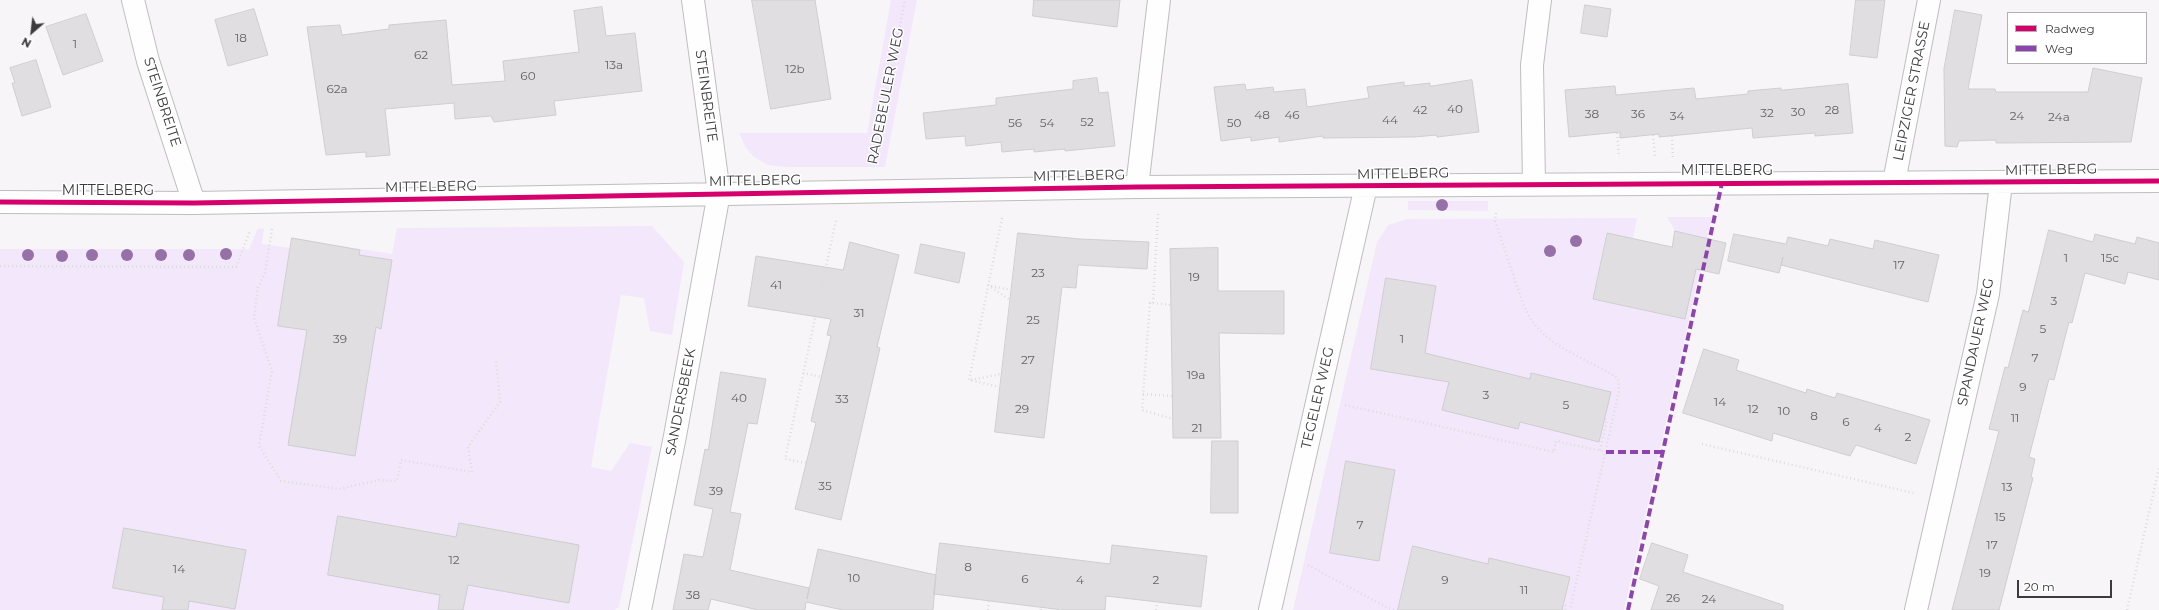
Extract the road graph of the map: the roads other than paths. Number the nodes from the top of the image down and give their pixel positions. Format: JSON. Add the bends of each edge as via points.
{"nodes":[{"id":1,"x":133,"y":0,"type":"edge"},
{"id":2,"x":693,"y":0,"type":"edge"},
{"id":3,"x":1159,"y":0,"type":"edge"},
{"id":4,"x":1540,"y":0,"type":"edge"},
{"id":5,"x":1929,"y":0,"type":"edge"},
{"id":6,"x":2159,"y":181,"type":"edge"},
{"id":7,"x":1894,"y":182,"type":"junction"},
{"id":8,"x":2001,"y":183,"type":"junction"},
{"id":9,"x":1534,"y":184,"type":"junction"},
{"id":10,"x":1366,"y":186,"type":"junction"},
{"id":11,"x":1137,"y":188,"type":"junction"},
{"id":12,"x":719,"y":193,"type":"junction"},
{"id":13,"x":0,"y":202,"type":"edge"},
{"id":14,"x":194,"y":203,"type":"junction"},
{"id":15,"x":640,"y":610,"type":"edge"},
{"id":16,"x":1270,"y":610,"type":"edge"},
{"id":17,"x":1916,"y":610,"type":"edge"}],
"edges":[{"from":1,"to":14,"type":"street","name":"STEINBREITE","via":[[148,61]]},
{"from":2,"to":12,"type":"street","name":"STEINBREITE"},
{"from":3,"to":11,"type":"street"},
{"from":4,"to":9,"type":"street","via":[[1532,65]]},
{"from":5,"to":7,"type":"street","name":"LEIPZIGER STRASSE"},
{"from":6,"to":8,"type":"street","name":"MITTELBERG"},
{"from":7,"to":8,"type":"street","name":"MITTELBERG"},
{"from":7,"to":9,"type":"street","name":"MITTELBERG"},
{"from":8,"to":17,"type":"street","name":"SPANDAUER WEG","via":[[1988,294]]},
{"from":9,"to":10,"type":"street","name":"MITTELBERG"},
{"from":10,"to":11,"type":"street","name":"MITTELBERG"},
{"from":10,"to":16,"type":"street","name":"TEGELER WEG"},
{"from":11,"to":12,"type":"street","name":"MITTELBERG"},
{"from":12,"to":14,"type":"street","name":"MITTELBERG"},
{"from":12,"to":15,"type":"street","name":"SANDERSBEEK","via":[[675,436]]},
{"from":13,"to":14,"type":"street","name":"MITTELBERG"}]}
